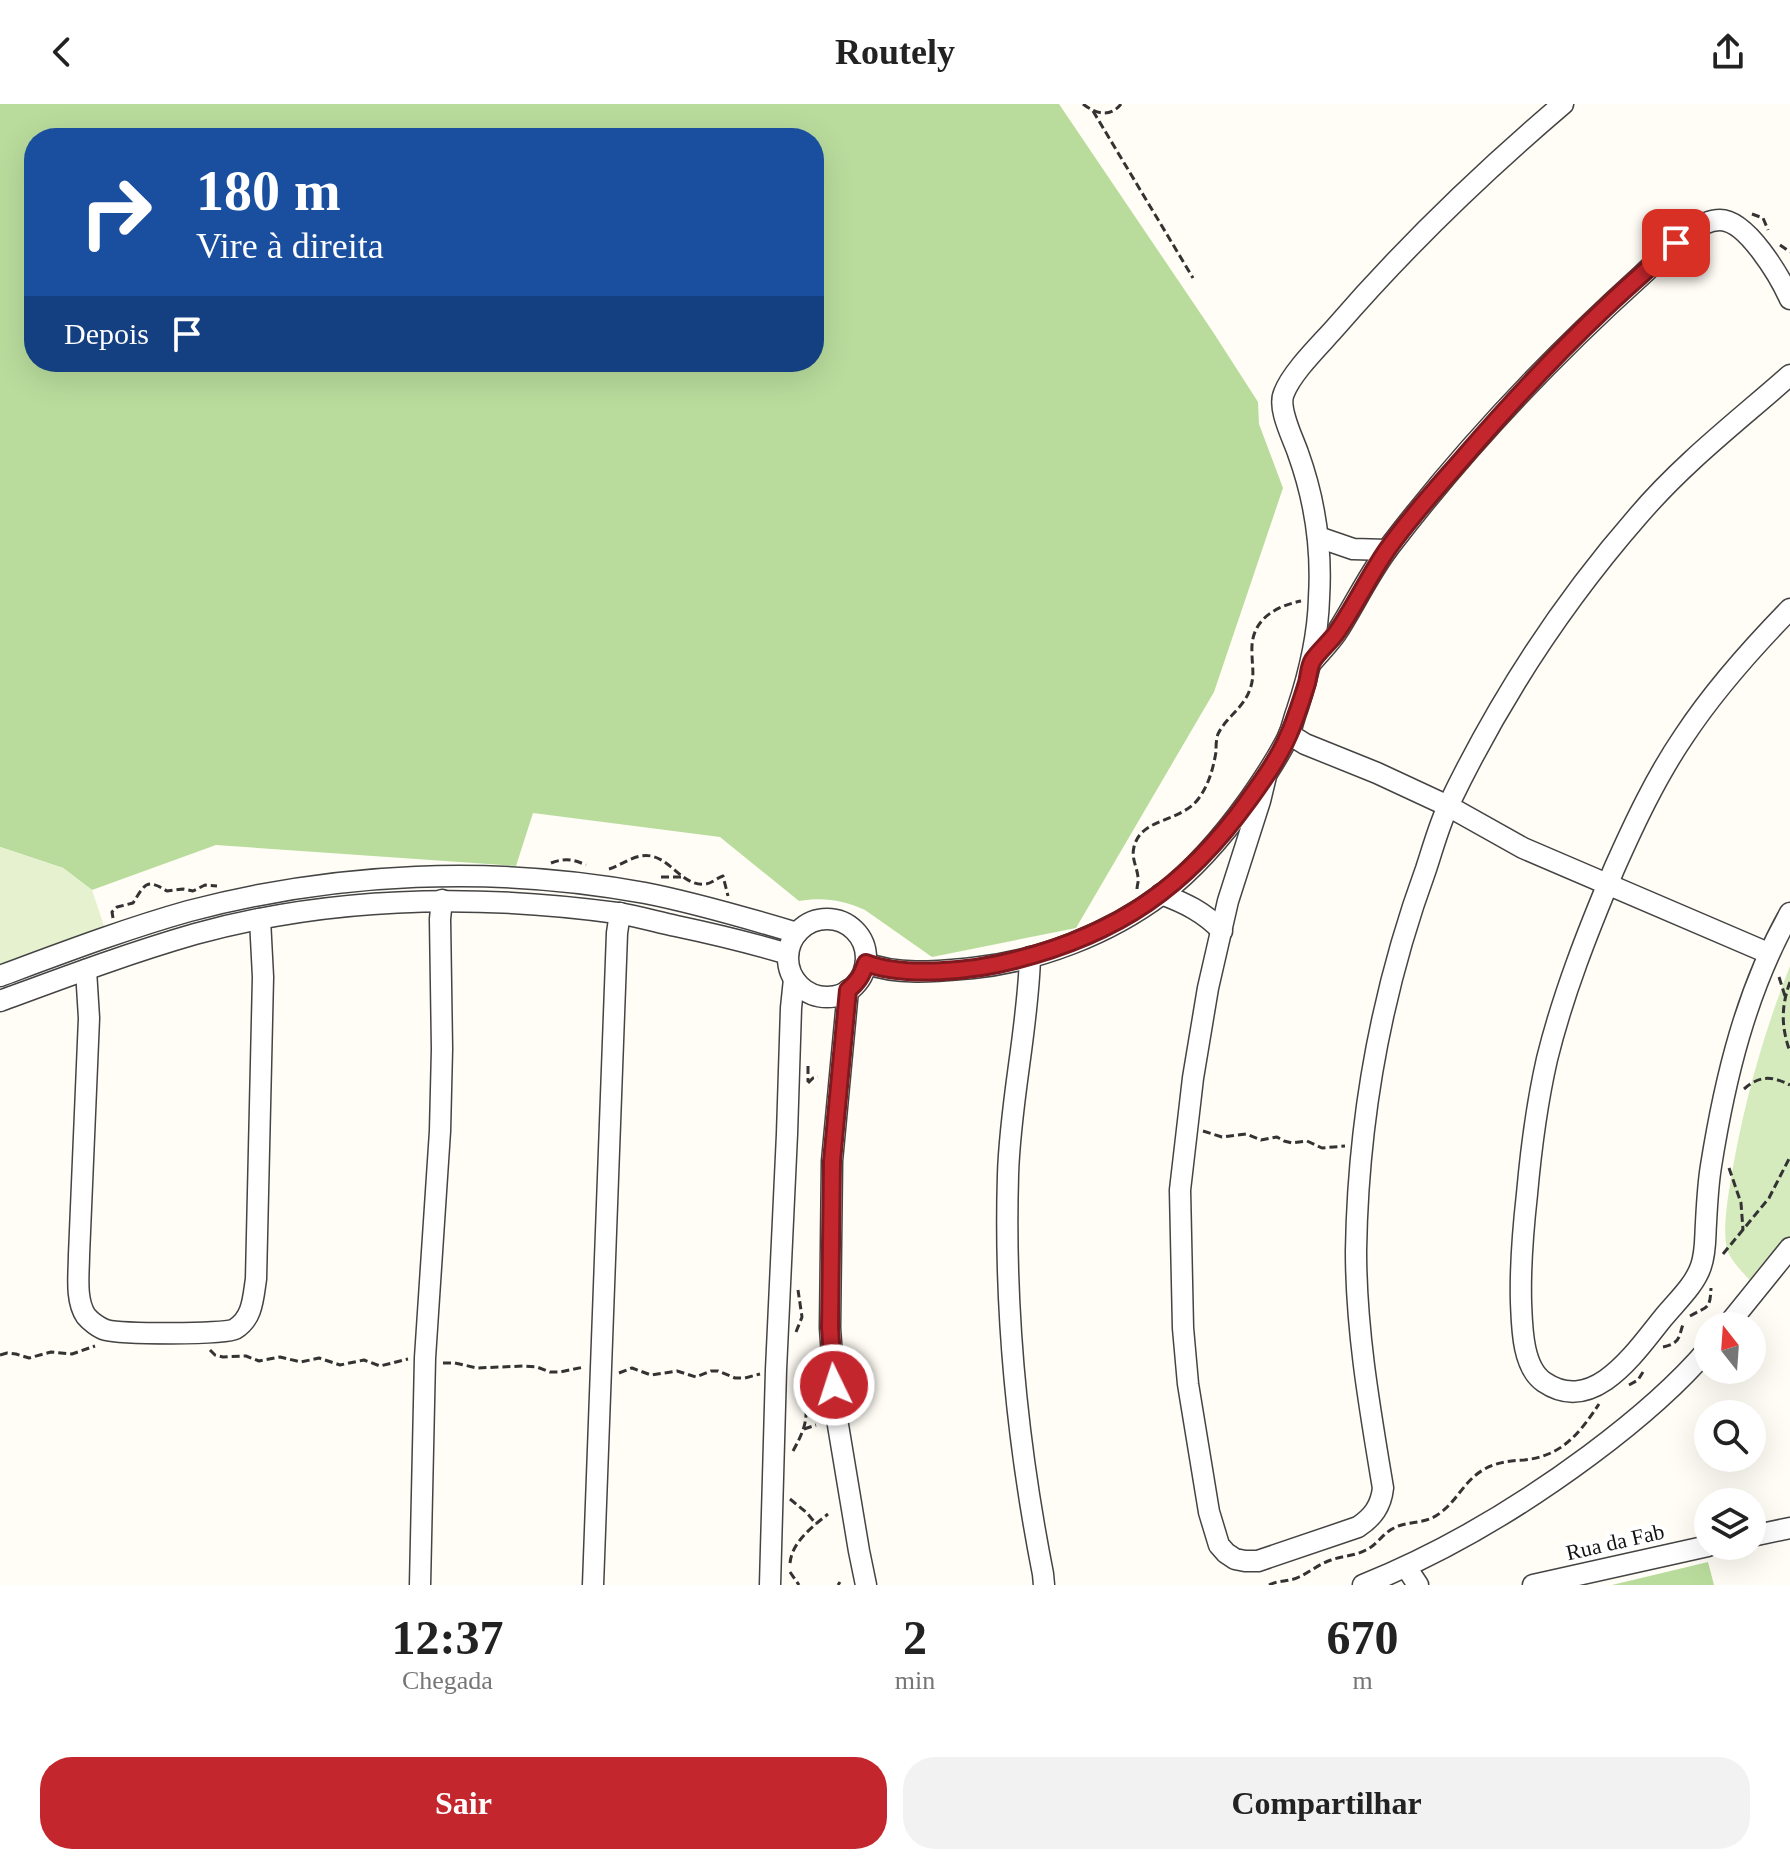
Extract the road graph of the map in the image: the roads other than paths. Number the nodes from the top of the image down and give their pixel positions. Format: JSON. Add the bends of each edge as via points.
{"nodes":[{"id":1,"x":1563,"y":104,"type":"edge"},
{"id":2,"x":1790,"y":299,"type":"edge"},
{"id":3,"x":1790,"y":375,"type":"edge"},
{"id":4,"x":1318,"y":537,"type":"junction"},
{"id":5,"x":1387,"y":550,"type":"junction"},
{"id":6,"x":1790,"y":609,"type":"edge"},
{"id":7,"x":1312,"y":662,"type":"junction"},
{"id":8,"x":1289,"y":734,"type":"junction"},
{"id":9,"x":1266,"y":776,"type":"junction"},
{"id":10,"x":1448,"y":806,"type":"junction"},
{"id":11,"x":1608,"y":885,"type":"junction"},
{"id":12,"x":1161,"y":894,"type":"junction"},
{"id":13,"x":442,"y":900,"type":"junction"},
{"id":14,"x":620,"y":913,"type":"junction"},
{"id":15,"x":1790,"y":913,"type":"edge"},
{"id":16,"x":260,"y":919,"type":"junction"},
{"id":17,"x":1222,"y":931,"type":"junction"},
{"id":18,"x":797,"y":933,"type":"junction"},
{"id":19,"x":1768,"y":953,"type":"junction"},
{"id":20,"x":788,"y":954,"type":"junction"},
{"id":21,"x":1030,"y":957,"type":"junction"},
{"id":22,"x":866,"y":963,"type":"junction"},
{"id":23,"x":86,"y":970,"type":"junction"},
{"id":24,"x":0,"y":976,"type":"edge"},
{"id":25,"x":794,"y":979,"type":"junction"},
{"id":26,"x":848,"y":990,"type":"junction"},
{"id":27,"x":0,"y":1001,"type":"edge"},
{"id":28,"x":1790,"y":1248,"type":"edge"},
{"id":29,"x":1738,"y":1312,"type":"edge"},
{"id":30,"x":1694,"y":1364,"type":"edge"},
{"id":31,"x":1790,"y":1528,"type":"edge"},
{"id":32,"x":1766,"y":1533,"type":"edge"},
{"id":33,"x":1694,"y":1549,"type":"edge"},
{"id":34,"x":1406,"y":1567,"type":"junction"},
{"id":35,"x":420,"y":1585,"type":"edge"},
{"id":36,"x":593,"y":1585,"type":"edge"},
{"id":37,"x":770,"y":1585,"type":"edge"},
{"id":38,"x":866,"y":1585,"type":"edge"},
{"id":39,"x":1044,"y":1585,"type":"edge"},
{"id":40,"x":1363,"y":1585,"type":"edge"},
{"id":41,"x":1418,"y":1585,"type":"edge"},
{"id":42,"x":1533,"y":1585,"type":"edge"}],
"edges":[{"from":1,"to":4,"type":"street","via":[[1450,205],[1353,306],[1285,389],[1282,404]]},
{"from":2,"to":5,"type":"street","via":[[1753,241],[1737,227],[1717,220],[1695,229],[1604,309],[1515,399]]},
{"from":3,"to":10,"type":"street","via":[[1672,479],[1614,544],[1523,670]]},
{"from":4,"to":5,"type":"street","via":[[1353,549]]},
{"from":4,"to":7,"type":"street"},
{"from":5,"to":7,"type":"street","via":[[1339,629]]},
{"from":6,"to":11,"type":"street","via":[[1730,673],[1682,739]]},
{"from":7,"to":8,"type":"street"},
{"from":8,"to":9,"type":"street"},
{"from":8,"to":10,"type":"street"},
{"from":9,"to":12,"type":"street","via":[[1212,847]]},
{"from":9,"to":17,"type":"street"},
{"from":10,"to":11,"type":"street","via":[[1523,848]]},
{"from":10,"to":17,"type":"street","via":[[1410,912],[1384,1011],[1361,1148],[1359,1305],[1382,1500],[1358,1527],[1258,1561],[1235,1559],[1214,1533],[1188,1384],[1181,1300],[1180,1190],[1193,1078]]},
{"from":11,"to":19,"type":"street"},
{"from":11,"to":19,"type":"street","via":[[1581,950],[1548,1057],[1524,1222],[1525,1343],[1533,1372],[1561,1390],[1600,1385],[1633,1355],[1706,1266],[1715,1144],[1741,1027]]},
{"from":12,"to":17,"type":"street","via":[[1196,909]]},
{"from":12,"to":21,"type":"street","via":[[1084,938]]},
{"from":13,"to":14,"type":"street"},
{"from":13,"to":16,"type":"street"},
{"from":13,"to":35,"type":"street","via":[[440,1131],[425,1358]]},
{"from":14,"to":20,"type":"street"},
{"from":14,"to":36,"type":"street"},
{"from":15,"to":19,"type":"street"},
{"from":16,"to":23,"type":"street"},
{"from":16,"to":23,"type":"street","via":[[256,1279],[252,1307],[237,1328],[228,1331],[107,1330],[86,1317],[82,1308]]},
{"from":18,"to":20,"type":"street"},
{"from":18,"to":22,"type":"street","via":[[818,920],[843,922],[861,938]]},
{"from":18,"to":24,"type":"street","via":[[645,893],[583,884],[487,876],[365,880],[191,911]]},
{"from":20,"to":25,"type":"street"},
{"from":21,"to":22,"type":"street","via":[[956,970],[904,970]]},
{"from":21,"to":39,"type":"street","via":[[1008,1173],[1008,1273],[1023,1457]]},
{"from":22,"to":26,"type":"street"},
{"from":23,"to":27,"type":"street"},
{"from":25,"to":26,"type":"street","via":[[821,996]]},
{"from":25,"to":37,"type":"street"},
{"from":26,"to":38,"type":"street","via":[[832,1161],[830,1328],[836,1413]]},
{"from":28,"to":29,"type":"street"},
{"from":30,"to":34,"type":"street","via":[[1663,1396],[1561,1477]]},
{"from":31,"to":32,"type":"street"},
{"from":33,"to":42,"type":"street","name":"Rua da Fab"},
{"from":34,"to":40,"type":"street"},
{"from":34,"to":41,"type":"street"}]}
